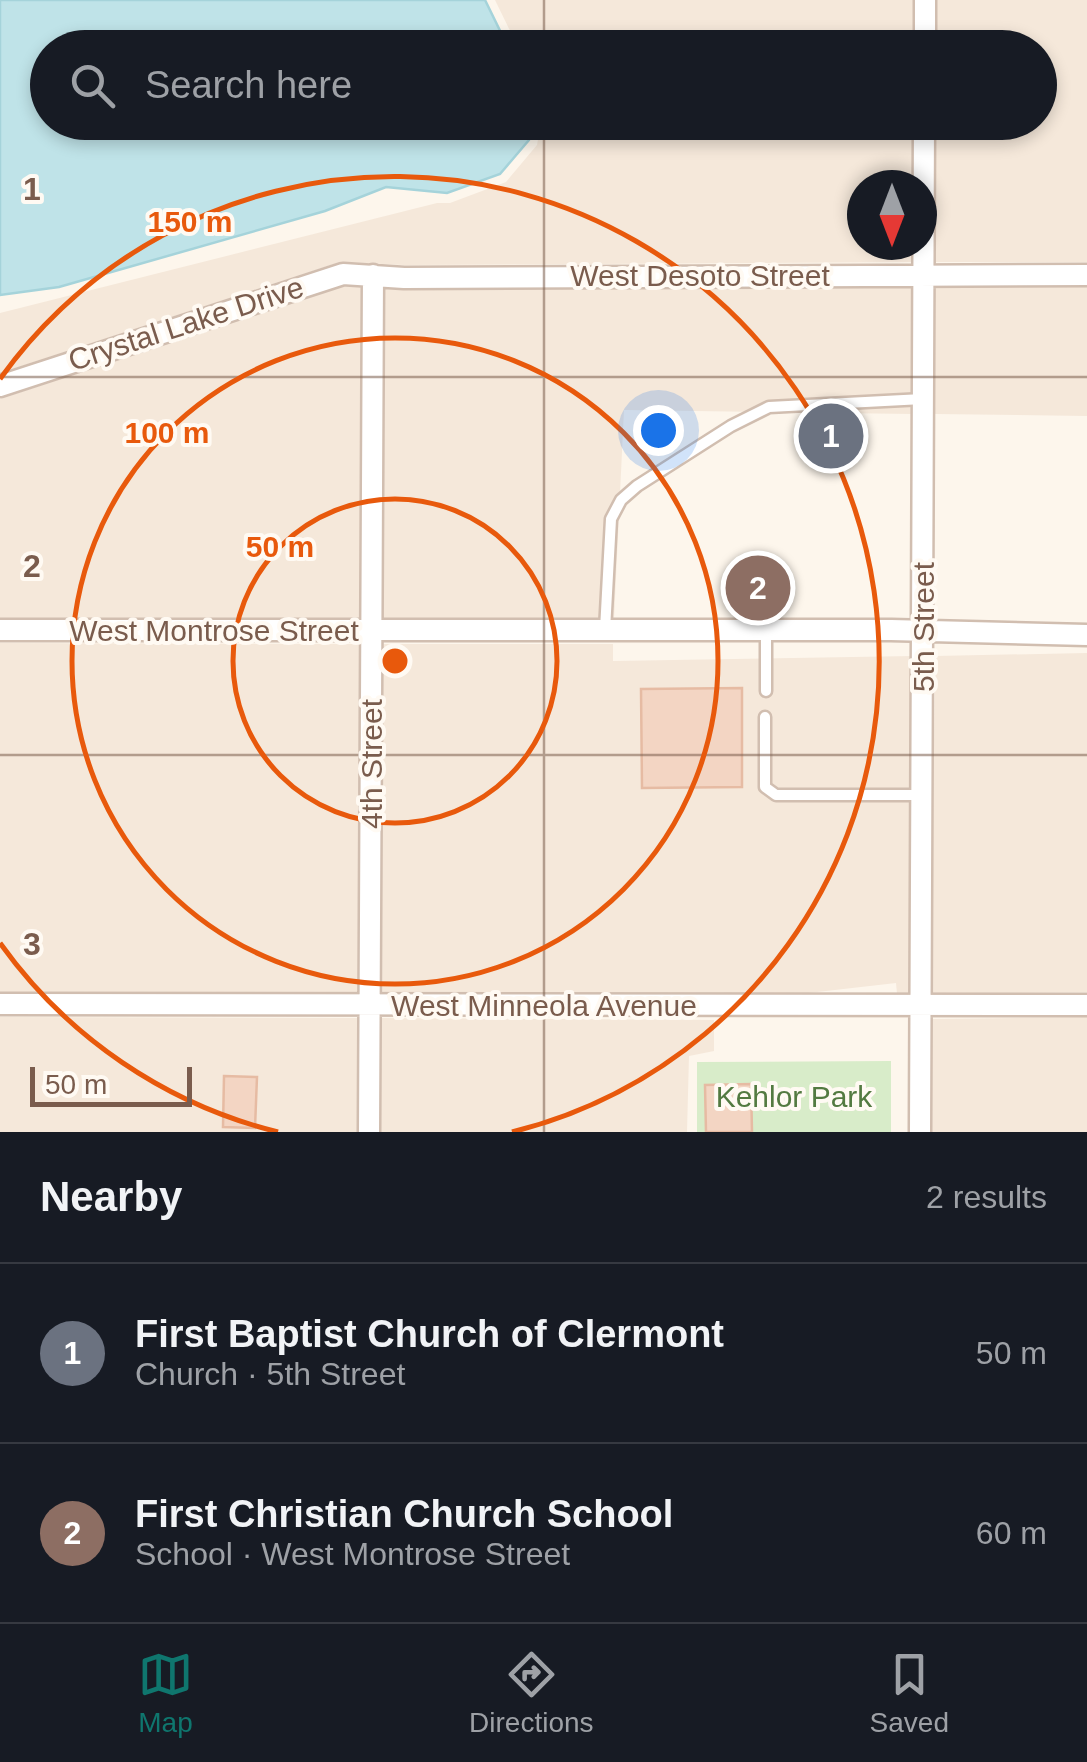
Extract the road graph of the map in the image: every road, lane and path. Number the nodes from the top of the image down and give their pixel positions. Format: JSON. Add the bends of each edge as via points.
{"nodes":[{"id":1,"x":925,"y":0,"type":"edge"},
{"id":2,"x":924,"y":30,"type":"edge"},
{"id":3,"x":924,"y":140,"type":"edge"},
{"id":4,"x":924,"y":274,"type":"junction"},
{"id":5,"x":373,"y":275,"type":"junction"},
{"id":6,"x":1087,"y":275,"type":"edge"},
{"id":7,"x":0,"y":386,"type":"edge"},
{"id":8,"x":924,"y":399,"type":"junction"},
{"id":9,"x":0,"y":630,"type":"edge"},
{"id":10,"x":766,"y":630,"type":"junction"},
{"id":11,"x":604,"y":631,"type":"junction"},
{"id":12,"x":924,"y":631,"type":"junction"},
{"id":13,"x":372,"y":632,"type":"junction"},
{"id":14,"x":1087,"y":635,"type":"edge"},
{"id":15,"x":766,"y":691,"type":"dead end"},
{"id":16,"x":765,"y":718,"type":"dead end"},
{"id":17,"x":922,"y":794,"type":"junction"},
{"id":18,"x":0,"y":1004,"type":"edge"},
{"id":19,"x":1087,"y":1005,"type":"edge"},
{"id":20,"x":370,"y":1006,"type":"junction"},
{"id":21,"x":920,"y":1006,"type":"junction"},
{"id":22,"x":369,"y":1132,"type":"edge"},
{"id":23,"x":920,"y":1132,"type":"edge"}],
"edges":[{"from":1,"to":2,"type":"street"},
{"from":3,"to":4,"type":"street","name":"5th Street"},
{"from":4,"to":5,"type":"street","name":"West Desoto Street"},
{"from":4,"to":6,"type":"street","name":"West Desoto Street"},
{"from":4,"to":8,"type":"street","name":"5th Street"},
{"from":5,"to":7,"type":"street","name":"Crystal Lake Drive","via":[[326,279]]},
{"from":5,"to":13,"type":"street","name":"4th Street"},
{"from":8,"to":11,"type":"lane","via":[[769,408],[638,486],[612,518]]},
{"from":8,"to":12,"type":"street","name":"5th Street"},
{"from":9,"to":13,"type":"street","name":"West Montrose Street"},
{"from":10,"to":11,"type":"street","name":"West Montrose Street"},
{"from":10,"to":12,"type":"street","name":"West Montrose Street"},
{"from":10,"to":15,"type":"lane"},
{"from":11,"to":13,"type":"street","name":"West Montrose Street"},
{"from":12,"to":14,"type":"street","name":"West Montrose Street"},
{"from":12,"to":17,"type":"street","name":"5th Street"},
{"from":13,"to":20,"type":"street","name":"4th Street"},
{"from":16,"to":17,"type":"lane","via":[[765,786],[776,794]]},
{"from":17,"to":21,"type":"street","name":"5th Street"},
{"from":18,"to":20,"type":"street","name":"West Minneola Avenue"},
{"from":19,"to":21,"type":"street","name":"West Minneola Avenue"},
{"from":20,"to":21,"type":"street","name":"West Minneola Avenue"},
{"from":20,"to":22,"type":"street","name":"4th Street"},
{"from":21,"to":23,"type":"street","name":"5th Street"}]}
